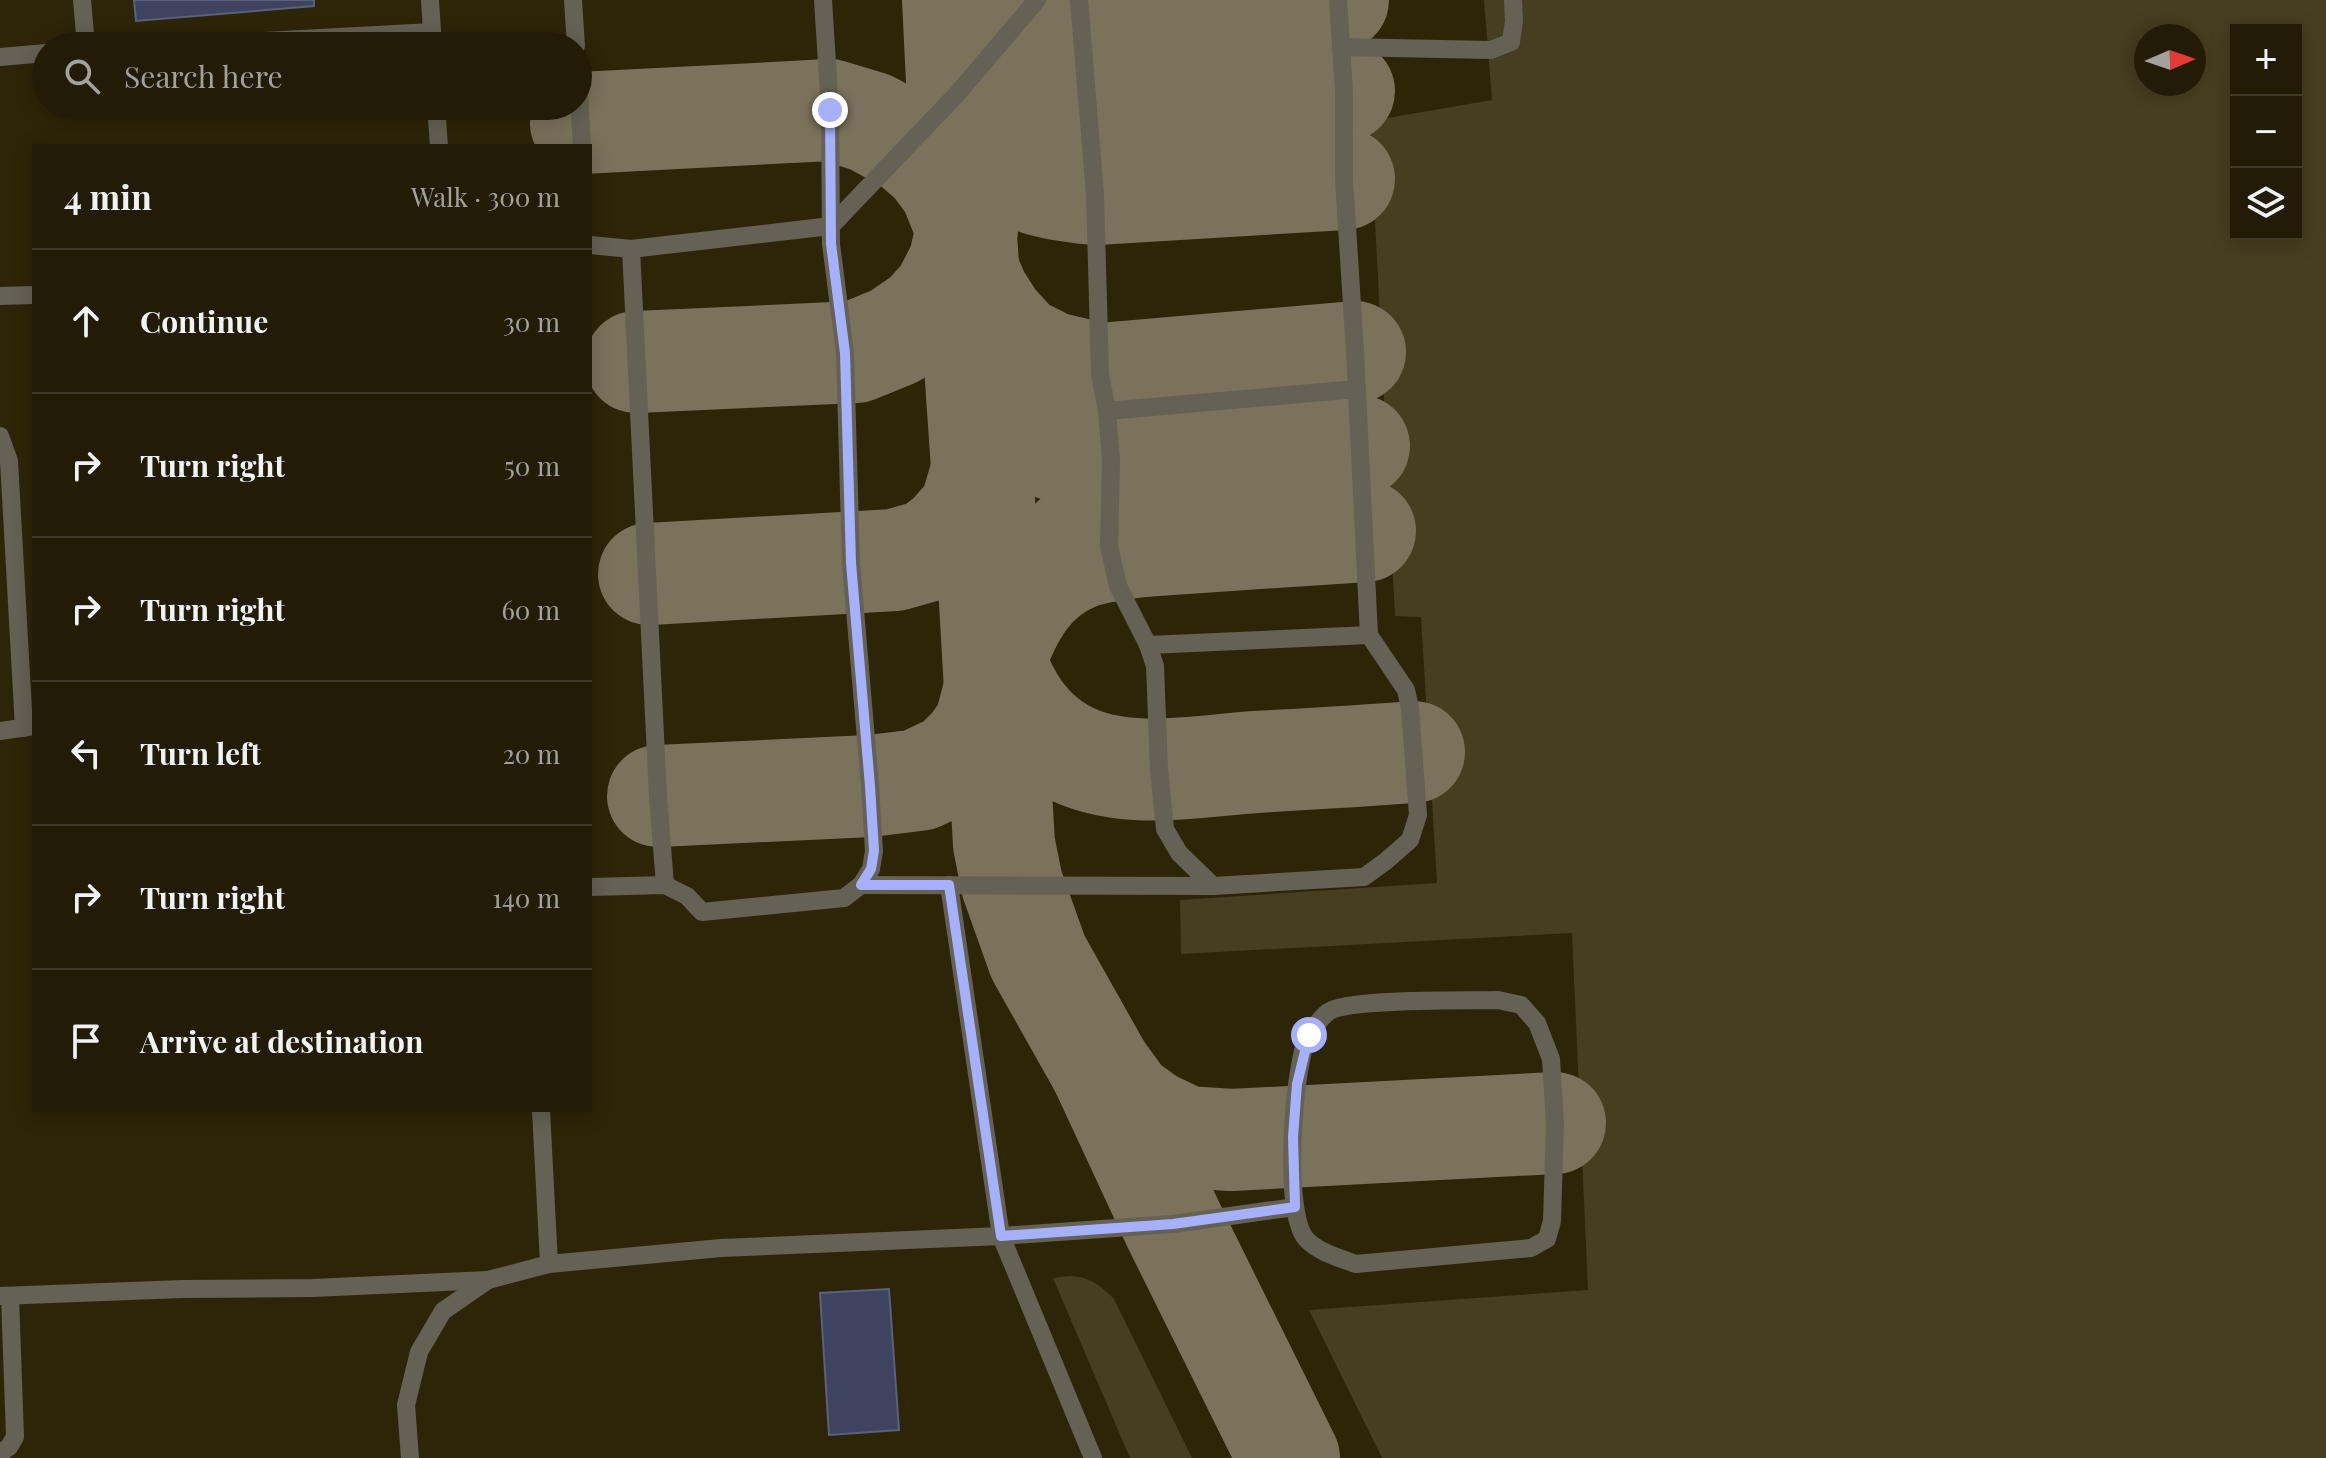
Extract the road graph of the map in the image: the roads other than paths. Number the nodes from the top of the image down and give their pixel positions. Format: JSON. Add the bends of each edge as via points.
{"nodes":[{"id":1,"x":82,"y":0,"type":"edge"},
{"id":2,"x":430,"y":0,"type":"edge"},
{"id":3,"x":573,"y":0,"type":"edge"},
{"id":4,"x":823,"y":0,"type":"edge"},
{"id":5,"x":1037,"y":0,"type":"edge"},
{"id":6,"x":1079,"y":0,"type":"edge"},
{"id":7,"x":1338,"y":0,"type":"edge"},
{"id":8,"x":1513,"y":0,"type":"edge"},
{"id":9,"x":85,"y":32,"type":"edge"},
{"id":10,"x":432,"y":32,"type":"edge"},
{"id":11,"x":575,"y":32,"type":"edge"},
{"id":12,"x":1341,"y":47,"type":"junction"},
{"id":13,"x":32,"y":54,"type":"edge"},
{"id":14,"x":0,"y":57,"type":"edge"},
{"id":15,"x":437,"y":120,"type":"edge"},
{"id":16,"x":580,"y":120,"type":"edge"},
{"id":17,"x":439,"y":144,"type":"edge"},
{"id":18,"x":582,"y":144,"type":"edge"},
{"id":19,"x":831,"y":226,"type":"junction"},
{"id":20,"x":592,"y":245,"type":"edge"},
{"id":21,"x":631,"y":249,"type":"junction"},
{"id":22,"x":32,"y":295,"type":"edge"},
{"id":23,"x":0,"y":296,"type":"edge"},
{"id":24,"x":1357,"y":389,"type":"junction"},
{"id":25,"x":1107,"y":411,"type":"junction"},
{"id":26,"x":0,"y":436,"type":"edge"},
{"id":27,"x":1369,"y":635,"type":"junction"},
{"id":28,"x":1148,"y":645,"type":"junction"},
{"id":29,"x":29,"y":727,"type":"edge"},
{"id":30,"x":0,"y":731,"type":"edge"},
{"id":31,"x":665,"y":885,"type":"junction"},
{"id":32,"x":861,"y":885,"type":"junction"},
{"id":33,"x":949,"y":885,"type":"junction"},
{"id":34,"x":1213,"y":886,"type":"junction"},
{"id":35,"x":592,"y":887,"type":"edge"},
{"id":36,"x":541,"y":1112,"type":"edge"},
{"id":37,"x":1295,"y":1207,"type":"junction"},
{"id":38,"x":1001,"y":1236,"type":"junction"},
{"id":39,"x":549,"y":1264,"type":"junction"},
{"id":40,"x":488,"y":1280,"type":"junction"},
{"id":41,"x":5,"y":1296,"type":"edge"},
{"id":42,"x":0,"y":1453,"type":"edge"},
{"id":43,"x":410,"y":1458,"type":"edge"},
{"id":44,"x":1093,"y":1458,"type":"edge"}],
"edges":[{"from":1,"to":9,"type":"lane"},
{"from":2,"to":10,"type":"lane"},
{"from":3,"to":11,"type":"lane"},
{"from":4,"to":19,"type":"lane"},
{"from":5,"to":19,"type":"lane","via":[[957,94]]},
{"from":6,"to":25,"type":"lane","via":[[1095,194],[1100,374]]},
{"from":7,"to":12,"type":"lane"},
{"from":8,"to":12,"type":"lane","via":[[1511,42],[1491,50]]},
{"from":12,"to":24,"type":"lane"},
{"from":13,"to":14,"type":"lane"},
{"from":15,"to":17,"type":"lane"},
{"from":16,"to":18,"type":"lane"},
{"from":19,"to":21,"type":"lane"},
{"from":19,"to":32,"type":"lane","via":[[845,353],[851,563],[873,838],[871,869]]},
{"from":20,"to":21,"type":"lane"},
{"from":21,"to":31,"type":"lane"},
{"from":22,"to":23,"type":"lane"},
{"from":24,"to":25,"type":"lane"},
{"from":24,"to":27,"type":"lane"},
{"from":25,"to":28,"type":"lane","via":[[1110,551],[1118,586]]},
{"from":26,"to":29,"type":"lane","via":[[9,461]]},
{"from":27,"to":28,"type":"lane"},
{"from":27,"to":34,"type":"lane","via":[[1406,690],[1410,708],[1418,815],[1410,840],[1364,877]]},
{"from":28,"to":34,"type":"lane","via":[[1155,666],[1165,829],[1179,853]]},
{"from":29,"to":30,"type":"lane"},
{"from":31,"to":32,"type":"lane","via":[[687,896],[702,912],[844,898]]},
{"from":31,"to":35,"type":"lane"},
{"from":32,"to":33,"type":"lane"},
{"from":33,"to":34,"type":"lane"},
{"from":33,"to":38,"type":"lane"},
{"from":36,"to":39,"type":"lane"},
{"from":37,"to":37,"type":"lane","via":[[1305,1239],[1356,1264],[1531,1248],[1547,1239],[1555,1123],[1551,1059],[1537,1023],[1521,1005],[1498,1000],[1357,1004],[1329,1011],[1309,1035],[1297,1084]]},
{"from":37,"to":38,"type":"lane","via":[[1173,1224]]},
{"from":38,"to":39,"type":"lane","via":[[721,1248]]},
{"from":38,"to":44,"type":"lane"},
{"from":39,"to":40,"type":"lane"},
{"from":40,"to":41,"type":"lane"},
{"from":40,"to":43,"type":"lane","via":[[443,1311],[419,1352],[406,1405]]},
{"from":41,"to":42,"type":"lane","via":[[15,1437]]}]}
